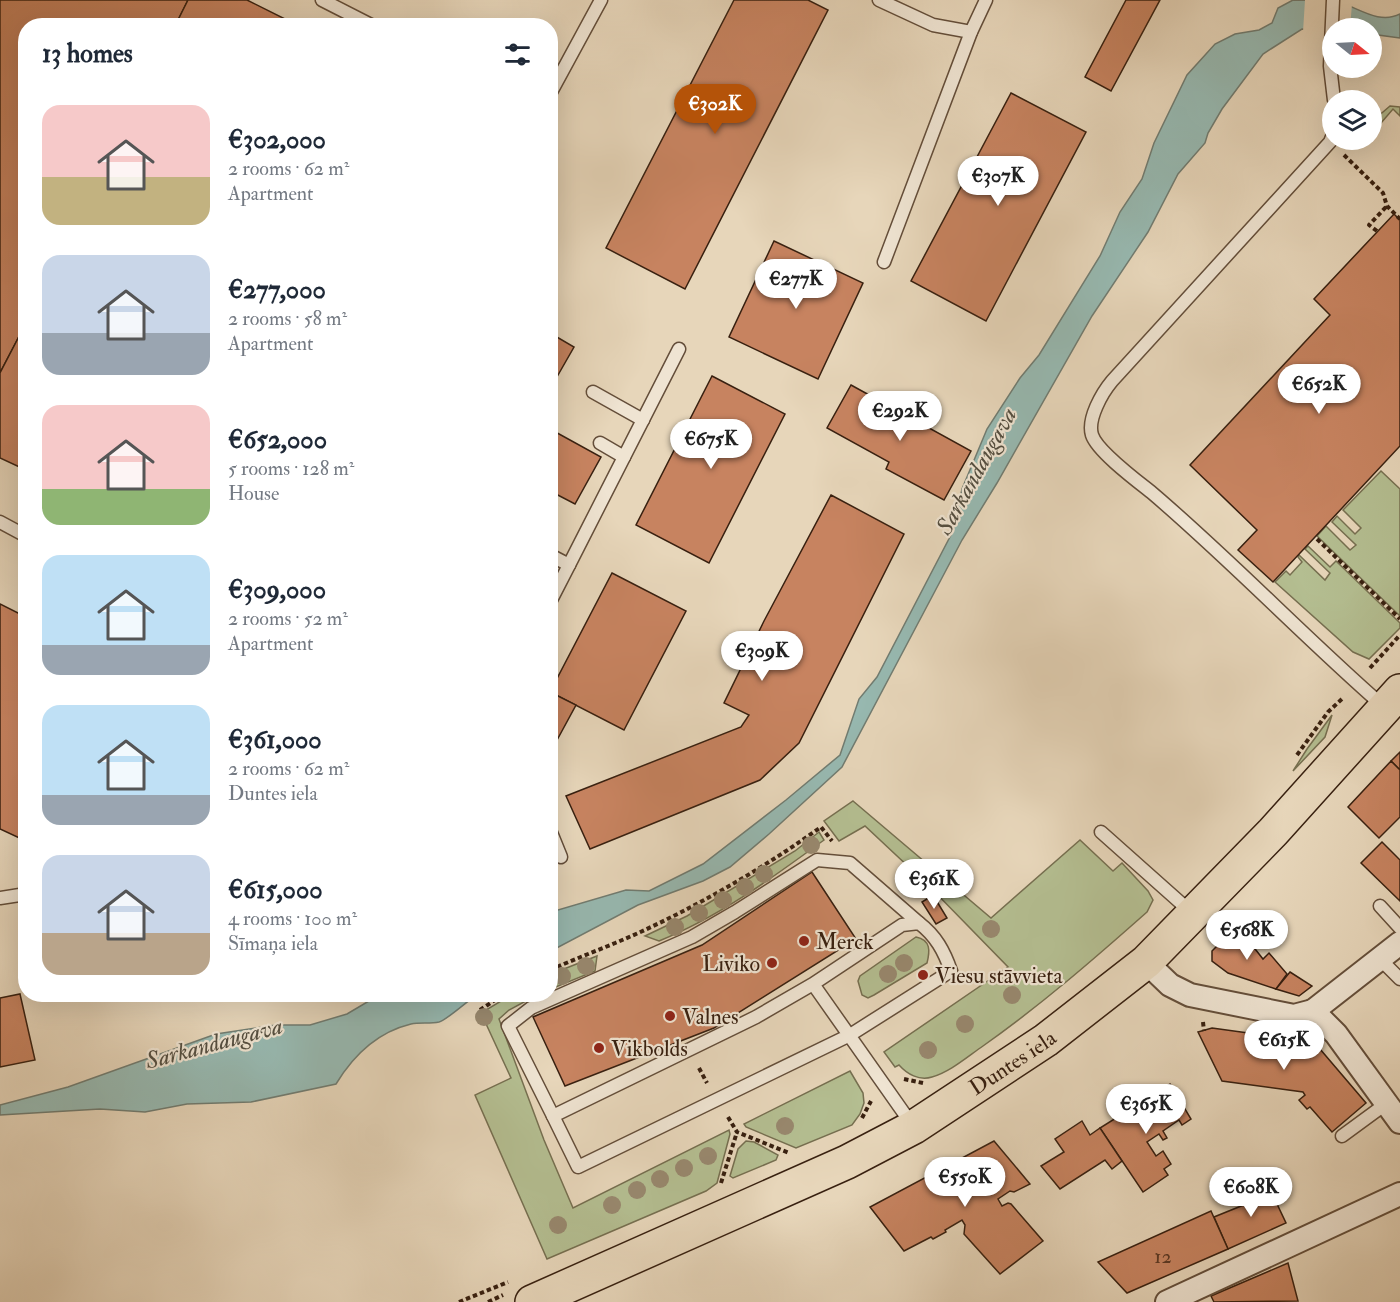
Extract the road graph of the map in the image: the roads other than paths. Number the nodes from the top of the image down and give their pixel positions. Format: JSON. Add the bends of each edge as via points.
{"nodes":[{"id":1,"x":322,"y":0,"type":"edge"},
{"id":2,"x":601,"y":0,"type":"edge"},
{"id":3,"x":879,"y":0,"type":"edge"},
{"id":4,"x":987,"y":0,"type":"edge"},
{"id":5,"x":1333,"y":0,"type":"edge"},
{"id":6,"x":357,"y":18,"type":"edge"},
{"id":7,"x":970,"y":32,"type":"junction"},
{"id":8,"x":558,"y":79,"type":"edge"},
{"id":9,"x":1333,"y":90,"type":"edge"},
{"id":10,"x":1323,"y":150,"type":"edge"},
{"id":11,"x":884,"y":262,"type":"dead end"},
{"id":12,"x":679,"y":349,"type":"dead end"},
{"id":13,"x":593,"y":392,"type":"dead end"},
{"id":14,"x":643,"y":420,"type":"junction"},
{"id":15,"x":600,"y":443,"type":"dead end"},
{"id":16,"x":624,"y":457,"type":"junction"},
{"id":17,"x":0,"y":522,"type":"edge"},
{"id":18,"x":18,"y":532,"type":"edge"},
{"id":19,"x":558,"y":559,"type":"edge"},
{"id":20,"x":569,"y":565,"type":"junction"},
{"id":21,"x":558,"y":586,"type":"edge"},
{"id":22,"x":1392,"y":699,"type":"edge"},
{"id":23,"x":1101,"y":832,"type":"dead end"},
{"id":24,"x":558,"y":850,"type":"edge"},
{"id":25,"x":561,"y":857,"type":"dead end"},
{"id":26,"x":18,"y":895,"type":"edge"},
{"id":27,"x":0,"y":897,"type":"edge"},
{"id":28,"x":1380,"y":906,"type":"dead end"},
{"id":29,"x":1193,"y":914,"type":"junction"},
{"id":30,"x":919,"y":923,"type":"junction"},
{"id":31,"x":1400,"y":928,"type":"edge"},
{"id":32,"x":1400,"y":943,"type":"edge"},
{"id":33,"x":1380,"y":959,"type":"junction"},
{"id":34,"x":1146,"y":962,"type":"junction"},
{"id":35,"x":1400,"y":979,"type":"edge"},
{"id":36,"x":813,"y":984,"type":"junction"},
{"id":37,"x":558,"y":996,"type":"edge"},
{"id":38,"x":545,"y":1002,"type":"edge"},
{"id":39,"x":1313,"y":1011,"type":"junction"},
{"id":40,"x":850,"y":1035,"type":"junction"},
{"id":41,"x":1387,"y":1104,"type":"junction"},
{"id":42,"x":553,"y":1116,"type":"junction"},
{"id":43,"x":1400,"y":1122,"type":"edge"},
{"id":44,"x":914,"y":1127,"type":"junction"},
{"id":45,"x":1342,"y":1136,"type":"dead end"},
{"id":46,"x":1400,"y":1194,"type":"edge"},
{"id":47,"x":523,"y":1291,"type":"edge"},
{"id":48,"x":1167,"y":1302,"type":"edge"}],
"edges":[{"from":1,"to":6,"type":"lane"},
{"from":2,"to":8,"type":"lane"},
{"from":3,"to":7,"type":"lane","via":[[933,25]]},
{"from":4,"to":7,"type":"lane"},
{"from":5,"to":9,"type":"lane","via":[[1330,51]]},
{"from":7,"to":11,"type":"lane"},
{"from":10,"to":22,"type":"lane","via":[[1112,381],[1100,396],[1091,434],[1122,468],[1357,684]]},
{"from":12,"to":14,"type":"lane"},
{"from":13,"to":14,"type":"lane"},
{"from":14,"to":16,"type":"lane"},
{"from":15,"to":16,"type":"lane"},
{"from":16,"to":20,"type":"lane"},
{"from":17,"to":18,"type":"lane"},
{"from":19,"to":20,"type":"lane"},
{"from":20,"to":21,"type":"lane"},
{"from":22,"to":29,"type":"main road","name":"Duntes iela","via":[[1273,832]]},
{"from":23,"to":29,"type":"lane"},
{"from":24,"to":25,"type":"lane"},
{"from":26,"to":27,"type":"lane"},
{"from":28,"to":31,"type":"lane"},
{"from":29,"to":34,"type":"main road","name":"Duntes iela"},
{"from":30,"to":36,"type":"lane","via":[[902,925]]},
{"from":30,"to":37,"type":"lane","via":[[850,862],[817,860],[692,937]]},
{"from":30,"to":40,"type":"lane","via":[[933,934],[951,971]]},
{"from":32,"to":33,"type":"street"},
{"from":33,"to":35,"type":"lane"},
{"from":33,"to":39,"type":"street"},
{"from":34,"to":39,"type":"street","via":[[1170,985],[1190,995],[1294,1016]]},
{"from":34,"to":44,"type":"main road","name":"Duntes iela","via":[[1046,1040]]},
{"from":36,"to":40,"type":"lane"},
{"from":36,"to":42,"type":"lane","via":[[756,1017]]},
{"from":38,"to":42,"type":"lane","via":[[508,1026]]},
{"from":39,"to":41,"type":"street","via":[[1336,1034]]},
{"from":40,"to":42,"type":"lane","via":[[578,1167]]},
{"from":40,"to":44,"type":"lane"},
{"from":41,"to":43,"type":"street"},
{"from":41,"to":45,"type":"lane"},
{"from":44,"to":47,"type":"main road","name":"Duntes iela","via":[[847,1162]]},
{"from":46,"to":48,"type":"street"}]}
